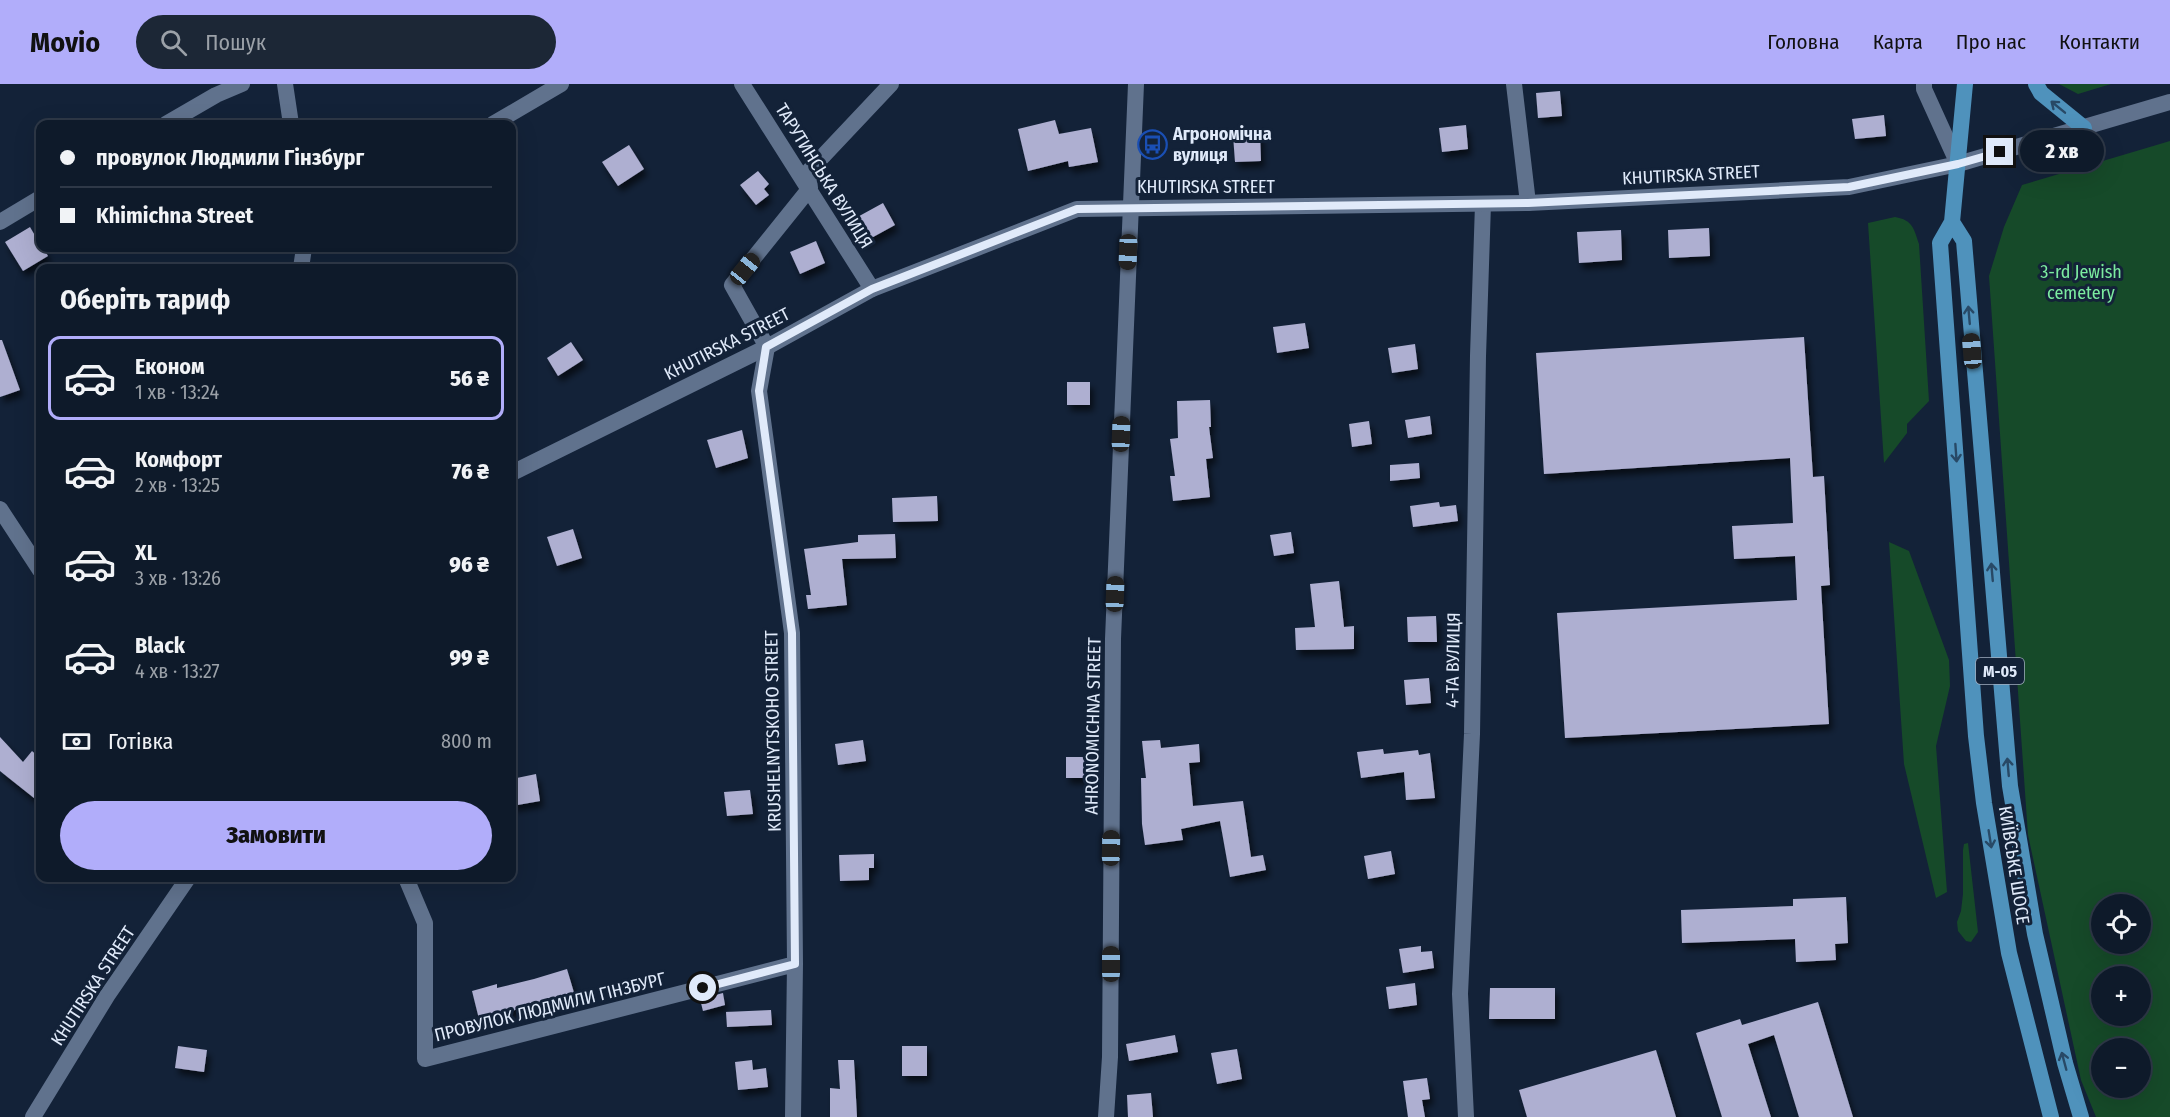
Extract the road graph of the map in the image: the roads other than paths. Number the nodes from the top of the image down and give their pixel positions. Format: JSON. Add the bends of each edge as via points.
{"nodes":[{"id":1,"x":242,"y":84,"type":"edge"},
{"id":2,"x":285,"y":84,"type":"edge"},
{"id":3,"x":561,"y":84,"type":"edge"},
{"id":4,"x":742,"y":84,"type":"edge"},
{"id":5,"x":891,"y":84,"type":"edge"},
{"id":6,"x":1136,"y":84,"type":"edge"},
{"id":7,"x":1514,"y":84,"type":"edge"},
{"id":8,"x":1924,"y":84,"type":"edge"},
{"id":9,"x":1965,"y":84,"type":"edge"},
{"id":10,"x":2036,"y":84,"type":"edge"},
{"id":11,"x":2170,"y":102,"type":"edge"},
{"id":12,"x":173,"y":120,"type":"edge"},
{"id":13,"x":290,"y":120,"type":"edge"},
{"id":14,"x":500,"y":120,"type":"edge"},
{"id":15,"x":2084,"y":128,"type":"junction"},
{"id":16,"x":1958,"y":164,"type":"junction"},
{"id":17,"x":810,"y":188,"type":"junction"},
{"id":18,"x":36,"y":200,"type":"edge"},
{"id":19,"x":1528,"y":203,"type":"junction"},
{"id":20,"x":1483,"y":204,"type":"junction"},
{"id":21,"x":1130,"y":207,"type":"junction"},
{"id":22,"x":0,"y":222,"type":"edge"},
{"id":23,"x":1952,"y":222,"type":"junction"},
{"id":24,"x":872,"y":289,"type":"junction"},
{"id":25,"x":766,"y":347,"type":"junction"},
{"id":26,"x":516,"y":471,"type":"edge"},
{"id":27,"x":0,"y":508,"type":"edge"},
{"id":28,"x":36,"y":564,"type":"edge"},
{"id":29,"x":185,"y":882,"type":"edge"},
{"id":30,"x":408,"y":882,"type":"edge"},
{"id":31,"x":795,"y":964,"type":"junction"},
{"id":32,"x":33,"y":1117,"type":"edge"},
{"id":33,"x":793,"y":1117,"type":"edge"},
{"id":34,"x":1106,"y":1117,"type":"edge"},
{"id":35,"x":1466,"y":1117,"type":"edge"},
{"id":36,"x":2051,"y":1117,"type":"edge"},
{"id":37,"x":2081,"y":1117,"type":"edge"}],
"edges":[{"from":1,"to":12,"type":"street"},
{"from":2,"to":13,"type":"street"},
{"from":3,"to":14,"type":"street"},
{"from":4,"to":17,"type":"street","name":"ТАРУТИНСЬКА ВУЛИЦЯ"},
{"from":5,"to":17,"type":"street","via":[[808,172]]},
{"from":6,"to":21,"type":"street","name":"AHRONOMICHNA STREET"},
{"from":7,"to":19,"type":"street"},
{"from":8,"to":16,"type":"street"},
{"from":9,"to":16,"type":"main road","number":"М-05"},
{"from":15,"to":10,"type":"main road","one_way":true,"via":[[2041,93]]},
{"from":11,"to":15,"type":"street","name":"KHUTIRSKA STREET"},
{"from":15,"to":16,"type":"street","name":"KHUTIRSKA STREET"},
{"from":16,"to":19,"type":"street","name":"KHUTIRSKA STREET","via":[[1849,187]]},
{"from":16,"to":23,"type":"main road","number":"М-05"},
{"from":17,"to":24,"type":"street","name":"ТАРУТИНСЬКА ВУЛИЦЯ"},
{"from":17,"to":25,"type":"street","via":[[732,285]]},
{"from":18,"to":22,"type":"street"},
{"from":19,"to":20,"type":"street","name":"KHUTIRSKA STREET"},
{"from":20,"to":21,"type":"street","name":"KHUTIRSKA STREET"},
{"from":20,"to":35,"type":"street","name":"4-ТА ВУЛИЦЯ","via":[[1472,735],[1460,994]]},
{"from":21,"to":24,"type":"street","name":"KHUTIRSKA STREET","via":[[1077,209]]},
{"from":21,"to":34,"type":"street","name":"AHRONOMICHNA STREET","via":[[1113,639],[1110,1057]]},
{"from":23,"to":36,"type":"main road","name":"КИЇВСЬКЕ ШОСЕ","number":"М-05","one_way":true,"via":[[1940,243],[1976,736],[2008,952]]},
{"from":37,"to":23,"type":"main road","number":"М-05","one_way":true,"via":[[2035,934],[2010,786],[1964,241]]},
{"from":24,"to":25,"type":"street","name":"KHUTIRSKA STREET"},
{"from":25,"to":26,"type":"street","name":"KHUTIRSKA STREET"},
{"from":25,"to":31,"type":"street","name":"KRUSHELNYTSKOHO STREET","via":[[759,391],[792,633]]},
{"from":27,"to":28,"type":"street"},
{"from":29,"to":32,"type":"street","name":"KHUTIRSKA STREET","via":[[107,996]]},
{"from":30,"to":31,"type":"street","name":"ПРОВУЛОК ЛЮДМИЛИ ГІНЗБУРГ","via":[[425,923],[425,1059]]},
{"from":31,"to":33,"type":"street","name":"KRUSHELNYTSKOHO STREET"}]}
